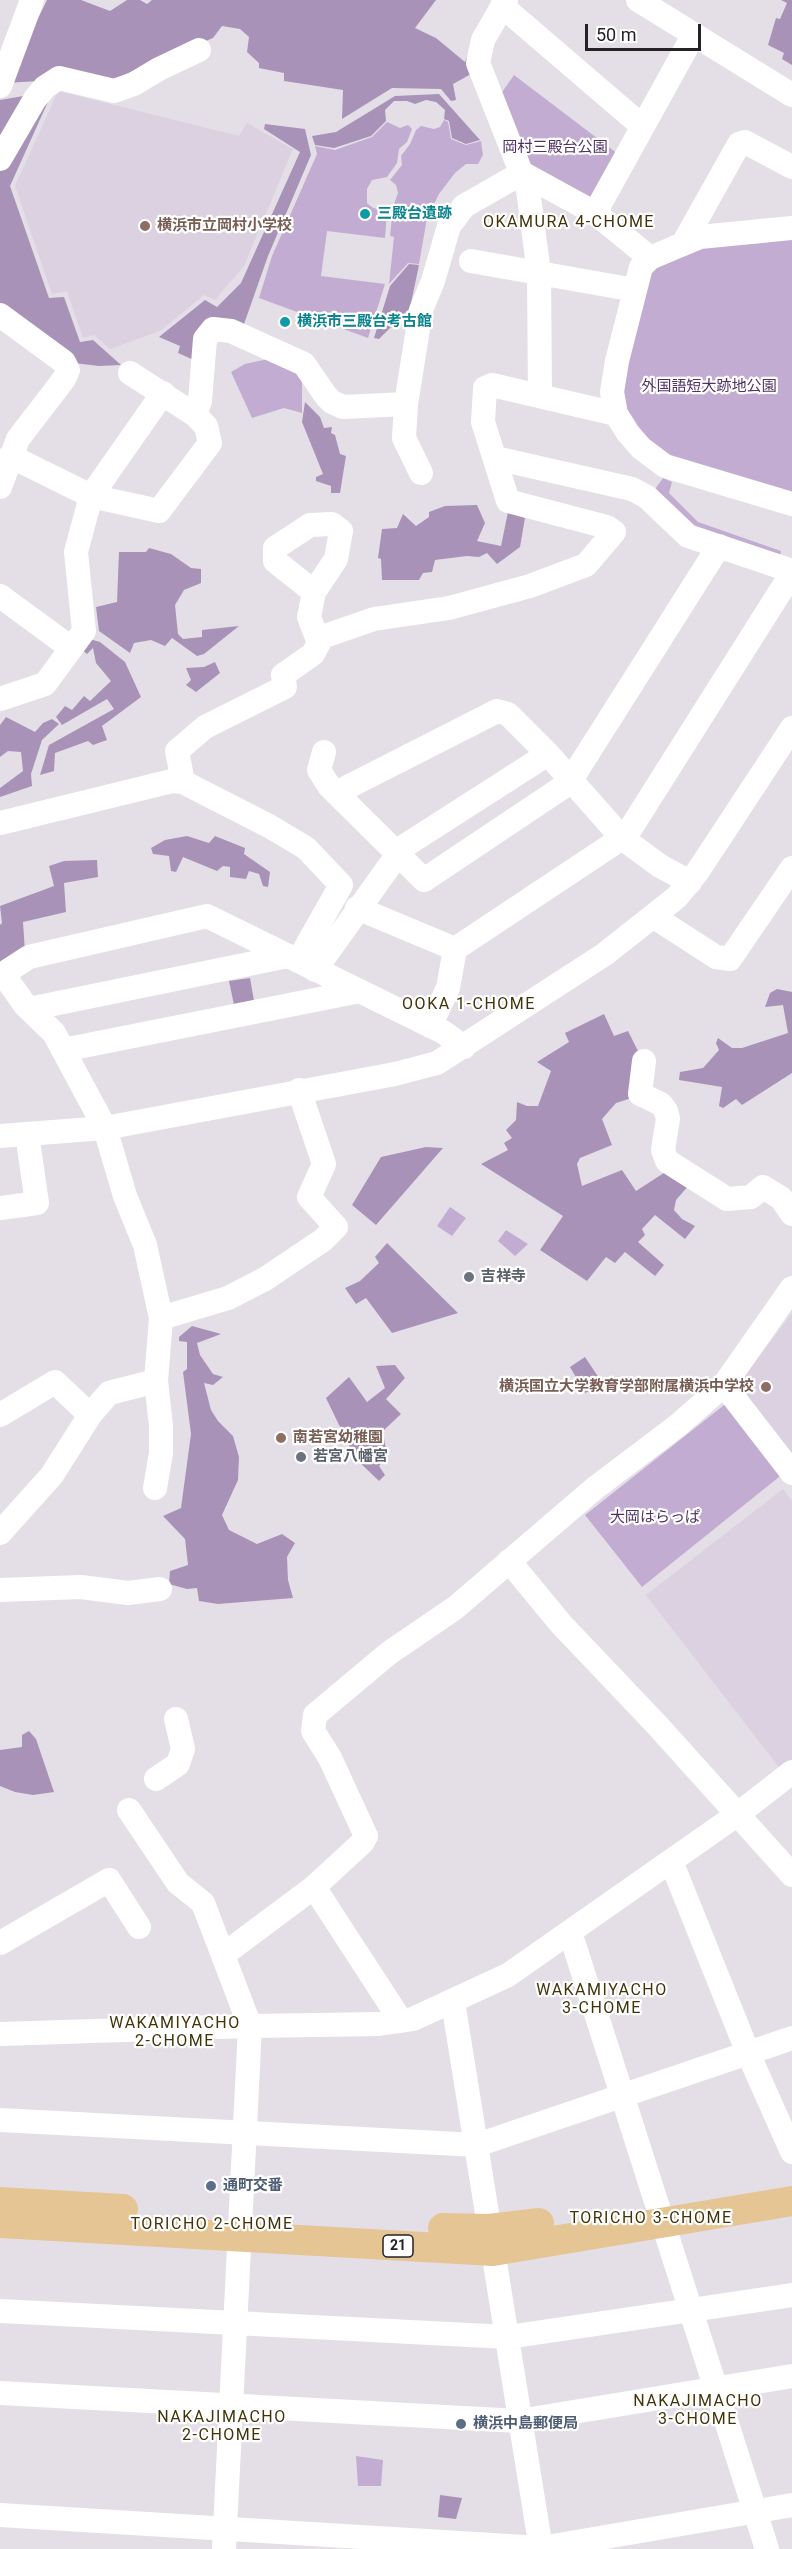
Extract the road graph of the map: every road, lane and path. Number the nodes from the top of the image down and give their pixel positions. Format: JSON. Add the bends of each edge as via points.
{"nodes":[{"id":1,"x":32,"y":0,"type":"edge"},
{"id":2,"x":638,"y":0,"type":"edge"},
{"id":3,"x":504,"y":3,"type":"edge"},
{"id":4,"x":694,"y":34,"type":"junction"},
{"id":5,"x":199,"y":50,"type":"dead end"},
{"id":6,"x":0,"y":86,"type":"edge"},
{"id":7,"x":792,"y":95,"type":"edge"},
{"id":8,"x":642,"y":126,"type":"junction"},
{"id":9,"x":0,"y":159,"type":"edge"},
{"id":10,"x":792,"y":167,"type":"edge"},
{"id":11,"x":522,"y":173,"type":"junction"},
{"id":12,"x":596,"y":213,"type":"junction"},
{"id":13,"x":792,"y":228,"type":"edge"},
{"id":14,"x":684,"y":242,"type":"junction"},
{"id":15,"x":650,"y":258,"type":"junction"},
{"id":16,"x":471,"y":261,"type":"dead end"},
{"id":17,"x":539,"y":273,"type":"junction"},
{"id":18,"x":635,"y":290,"type":"junction"},
{"id":19,"x":0,"y":315,"type":"edge"},
{"id":20,"x":130,"y":374,"type":"dead end"},
{"id":21,"x":163,"y":393,"type":"junction"},
{"id":22,"x":540,"y":395,"type":"junction"},
{"id":23,"x":406,"y":404,"type":"junction"},
{"id":24,"x":616,"y":414,"type":"junction"},
{"id":25,"x":195,"y":415,"type":"junction"},
{"id":26,"x":10,"y":456,"type":"junction"},
{"id":27,"x":495,"y":458,"type":"junction"},
{"id":28,"x":421,"y":473,"type":"dead end"},
{"id":29,"x":0,"y":486,"type":"edge"},
{"id":30,"x":91,"y":496,"type":"junction"},
{"id":31,"x":792,"y":504,"type":"edge"},
{"id":32,"x":719,"y":546,"type":"junction"},
{"id":33,"x":792,"y":572,"type":"edge"},
{"id":34,"x":314,"y":592,"type":"dead end"},
{"id":35,"x":0,"y":596,"type":"edge"},
{"id":36,"x":319,"y":643,"type":"junction"},
{"id":37,"x":71,"y":648,"type":"junction"},
{"id":38,"x":0,"y":699,"type":"edge"},
{"id":39,"x":792,"y":728,"type":"edge"},
{"id":40,"x":324,"y":752,"type":"dead end"},
{"id":41,"x":548,"y":754,"type":"junction"},
{"id":42,"x":570,"y":781,"type":"junction"},
{"id":43,"x":183,"y":782,"type":"junction"},
{"id":44,"x":336,"y":793,"type":"junction"},
{"id":45,"x":0,"y":823,"type":"edge"},
{"id":46,"x":622,"y":838,"type":"junction"},
{"id":47,"x":398,"y":853,"type":"junction"},
{"id":48,"x":792,"y":868,"type":"edge"},
{"id":49,"x":690,"y":882,"type":"junction"},
{"id":50,"x":784,"y":892,"type":"edge"},
{"id":51,"x":357,"y":908,"type":"junction"},
{"id":52,"x":654,"y":917,"type":"junction"},
{"id":53,"x":454,"y":949,"type":"junction"},
{"id":54,"x":300,"y":962,"type":"junction"},
{"id":55,"x":360,"y":992,"type":"junction"},
{"id":56,"x":28,"y":1009,"type":"junction"},
{"id":57,"x":430,"y":1026,"type":"junction"},
{"id":58,"x":464,"y":1047,"type":"junction"},
{"id":59,"x":63,"y":1050,"type":"junction"},
{"id":60,"x":644,"y":1061,"type":"dead end"},
{"id":61,"x":299,"y":1090,"type":"junction"},
{"id":62,"x":105,"y":1128,"type":"junction"},
{"id":63,"x":27,"y":1134,"type":"junction"},
{"id":64,"x":0,"y":1136,"type":"edge"},
{"id":65,"x":0,"y":1208,"type":"edge"},
{"id":66,"x":792,"y":1214,"type":"edge"},
{"id":67,"x":792,"y":1288,"type":"edge"},
{"id":68,"x":161,"y":1317,"type":"junction"},
{"id":69,"x":156,"y":1380,"type":"junction"},
{"id":70,"x":724,"y":1385,"type":"junction"},
{"id":71,"x":0,"y":1415,"type":"edge"},
{"id":72,"x":90,"y":1415,"type":"junction"},
{"id":73,"x":792,"y":1473,"type":"edge"},
{"id":74,"x":156,"y":1488,"type":"dead end"},
{"id":75,"x":0,"y":1533,"type":"edge"},
{"id":76,"x":509,"y":1562,"type":"junction"},
{"id":77,"x":160,"y":1589,"type":"dead end"},
{"id":78,"x":0,"y":1590,"type":"edge"},
{"id":79,"x":176,"y":1719,"type":"dead end"},
{"id":80,"x":792,"y":1772,"type":"edge"},
{"id":81,"x":156,"y":1779,"type":"dead end"},
{"id":82,"x":129,"y":1810,"type":"dead end"},
{"id":83,"x":738,"y":1814,"type":"junction"},
{"id":84,"x":671,"y":1862,"type":"junction"},
{"id":85,"x":792,"y":1875,"type":"edge"},
{"id":86,"x":314,"y":1887,"type":"junction"},
{"id":87,"x":139,"y":1927,"type":"dead end"},
{"id":88,"x":570,"y":1932,"type":"junction"},
{"id":89,"x":0,"y":1943,"type":"edge"},
{"id":90,"x":223,"y":1955,"type":"junction"},
{"id":91,"x":453,"y":2002,"type":"junction"},
{"id":92,"x":401,"y":2021,"type":"junction"},
{"id":93,"x":250,"y":2026,"type":"junction"},
{"id":94,"x":0,"y":2034,"type":"edge"},
{"id":95,"x":792,"y":2038,"type":"edge"},
{"id":96,"x":748,"y":2053,"type":"junction"},
{"id":97,"x":623,"y":2095,"type":"junction"},
{"id":98,"x":0,"y":2120,"type":"edge"},
{"id":99,"x":245,"y":2133,"type":"junction"},
{"id":100,"x":477,"y":2145,"type":"junction"},
{"id":101,"x":792,"y":2152,"type":"edge"},
{"id":102,"x":792,"y":2183,"type":"edge"},
{"id":103,"x":792,"y":2201,"type":"edge"},
{"id":104,"x":0,"y":2202,"type":"edge"},
{"id":105,"x":661,"y":2214,"type":"junction"},
{"id":106,"x":0,"y":2223,"type":"edge"},
{"id":107,"x":240,"y":2227,"type":"junction"},
{"id":108,"x":491,"y":2240,"type":"junction"},
{"id":109,"x":792,"y":2295,"type":"edge"},
{"id":110,"x":691,"y":2311,"type":"junction"},
{"id":111,"x":0,"y":2312,"type":"edge"},
{"id":112,"x":236,"y":2322,"type":"junction"},
{"id":113,"x":508,"y":2337,"type":"junction"},
{"id":114,"x":792,"y":2376,"type":"edge"},
{"id":115,"x":715,"y":2389,"type":"junction"},
{"id":116,"x":0,"y":2393,"type":"edge"},
{"id":117,"x":232,"y":2405,"type":"junction"},
{"id":118,"x":519,"y":2421,"type":"junction"},
{"id":119,"x":792,"y":2505,"type":"edge"},
{"id":120,"x":754,"y":2511,"type":"junction"},
{"id":121,"x":0,"y":2515,"type":"edge"},
{"id":122,"x":225,"y":2539,"type":"edge"},
{"id":123,"x":541,"y":2549,"type":"edge"},
{"id":124,"x":767,"y":2549,"type":"edge"}],
"edges":[{"from":1,"to":6,"type":"street"},
{"from":2,"to":4,"type":"street"},
{"from":3,"to":8,"type":"street"},
{"from":3,"to":11,"type":"street","via":[[483,40],[478,63]]},
{"from":4,"to":7,"type":"street"},
{"from":4,"to":8,"type":"street"},
{"from":5,"to":9,"type":"street","via":[[114,91],[59,78],[35,99]]},
{"from":8,"to":12,"type":"street"},
{"from":10,"to":14,"type":"street","via":[[745,142],[739,144]]},
{"from":11,"to":12,"type":"street"},
{"from":11,"to":17,"type":"street","via":[[528,190]]},
{"from":11,"to":23,"type":"street","via":[[464,206],[449,226],[421,310]]},
{"from":12,"to":15,"type":"street"},
{"from":13,"to":14,"type":"street"},
{"from":14,"to":15,"type":"street"},
{"from":15,"to":18,"type":"street","via":[[640,267]]},
{"from":16,"to":17,"type":"street"},
{"from":17,"to":18,"type":"street"},
{"from":17,"to":22,"type":"street"},
{"from":18,"to":24,"type":"street","via":[[612,392]]},
{"from":19,"to":26,"type":"street","via":[[64,362],[68,370]]},
{"from":20,"to":21,"type":"street"},
{"from":21,"to":25,"type":"street"},
{"from":21,"to":30,"type":"street"},
{"from":22,"to":24,"type":"street"},
{"from":22,"to":27,"type":"street","via":[[492,385],[485,388],[483,422]]},
{"from":23,"to":25,"type":"street","via":[[343,407],[326,396],[299,362],[231,331],[213,329],[205,339],[200,400]]},
{"from":23,"to":28,"type":"street","via":[[404,438]]},
{"from":24,"to":31,"type":"street","via":[[641,447],[665,466]]},
{"from":25,"to":30,"type":"street","via":[[206,426],[210,443],[159,511]]},
{"from":26,"to":29,"type":"street"},
{"from":26,"to":30,"type":"street"},
{"from":27,"to":32,"type":"street","via":[[632,489],[647,497],[688,536]]},
{"from":27,"to":36,"type":"street","via":[[508,501],[614,532],[586,565],[483,600],[374,619],[322,637]]},
{"from":30,"to":37,"type":"street","via":[[76,552],[84,631]]},
{"from":32,"to":33,"type":"street"},
{"from":32,"to":42,"type":"street"},
{"from":33,"to":46,"type":"street"},
{"from":34,"to":36,"type":"street","via":[[309,617]]},
{"from":35,"to":37,"type":"street"},
{"from":36,"to":43,"type":"street","via":[[313,654],[283,675],[285,687],[205,727],[177,751]]},
{"from":37,"to":38,"type":"street","via":[[45,684]]},
{"from":39,"to":49,"type":"street"},
{"from":40,"to":44,"type":"street","via":[[319,770]]},
{"from":41,"to":42,"type":"street"},
{"from":41,"to":44,"type":"street","via":[[508,714],[497,711]]},
{"from":41,"to":47,"type":"street"},
{"from":42,"to":46,"type":"street"},
{"from":42,"to":47,"type":"street","via":[[424,880]]},
{"from":43,"to":45,"type":"street","via":[[172,781]]},
{"from":43,"to":54,"type":"street","via":[[306,848],[341,885]]},
{"from":44,"to":47,"type":"street"},
{"from":46,"to":49,"type":"street"},
{"from":46,"to":53,"type":"street"},
{"from":47,"to":51,"type":"street"},
{"from":48,"to":50,"type":"street"},
{"from":49,"to":52,"type":"street"},
{"from":50,"to":52,"type":"street","via":[[730,959],[716,957]]},
{"from":51,"to":53,"type":"street"},
{"from":51,"to":54,"type":"street"},
{"from":52,"to":58,"type":"street"},
{"from":53,"to":57,"type":"street","via":[[448,988]]},
{"from":54,"to":55,"type":"street"},
{"from":54,"to":56,"type":"street"},
{"from":54,"to":56,"type":"street","via":[[207,916],[29,957],[3,974]]},
{"from":55,"to":57,"type":"street"},
{"from":55,"to":59,"type":"street"},
{"from":56,"to":59,"type":"street","via":[[54,1033]]},
{"from":57,"to":58,"type":"street"},
{"from":58,"to":61,"type":"street","via":[[429,1067]]},
{"from":59,"to":62,"type":"street"},
{"from":60,"to":66,"type":"street","via":[[640,1094],[661,1104],[666,1112],[663,1150],[667,1161],[727,1199],[751,1197],[763,1187],[781,1198]]},
{"from":61,"to":62,"type":"street"},
{"from":61,"to":68,"type":"street","via":[[324,1159],[309,1197],[336,1227],[265,1279],[228,1298]]},
{"from":62,"to":63,"type":"street"},
{"from":62,"to":68,"type":"street","via":[[125,1196],[145,1245]]},
{"from":63,"to":64,"type":"street"},
{"from":63,"to":65,"type":"street","via":[[37,1203]]},
{"from":67,"to":70,"type":"street"},
{"from":68,"to":69,"type":"street"},
{"from":69,"to":72,"type":"street","via":[[109,1393]]},
{"from":69,"to":74,"type":"street","via":[[161,1453]]},
{"from":70,"to":73,"type":"street"},
{"from":70,"to":76,"type":"street"},
{"from":71,"to":72,"type":"street","via":[[55,1382]]},
{"from":72,"to":75,"type":"street","via":[[52,1475]]},
{"from":76,"to":83,"type":"street","via":[[561,1624]]},
{"from":76,"to":86,"type":"street","via":[[455,1608],[369,1669],[314,1717],[313,1731],[330,1758],[366,1836]]},
{"from":77,"to":78,"type":"street","via":[[128,1593],[81,1587]]},
{"from":79,"to":81,"type":"street","via":[[183,1749],[178,1764]]},
{"from":80,"to":83,"type":"street"},
{"from":82,"to":90,"type":"street","via":[[178,1883],[203,1903]]},
{"from":83,"to":84,"type":"street"},
{"from":83,"to":85,"type":"street"},
{"from":84,"to":88,"type":"street"},
{"from":84,"to":96,"type":"street"},
{"from":86,"to":90,"type":"street"},
{"from":86,"to":92,"type":"street"},
{"from":87,"to":89,"type":"street","via":[[109,1880]]},
{"from":88,"to":91,"type":"street","via":[[507,1975]]},
{"from":88,"to":97,"type":"street"},
{"from":90,"to":93,"type":"street"},
{"from":91,"to":92,"type":"street"},
{"from":91,"to":100,"type":"street"},
{"from":92,"to":93,"type":"street"},
{"from":93,"to":94,"type":"street"},
{"from":93,"to":99,"type":"street"},
{"from":95,"to":96,"type":"street"},
{"from":96,"to":97,"type":"street"},
{"from":96,"to":101,"type":"street"},
{"from":97,"to":100,"type":"street"},
{"from":97,"to":105,"type":"street"},
{"from":98,"to":99,"type":"street"},
{"from":99,"to":100,"type":"street"},
{"from":99,"to":107,"type":"street"},
{"from":100,"to":108,"type":"street"},
{"from":102,"to":105,"type":"main road","number":"21"},
{"from":103,"to":105,"type":"main road","number":"21"},
{"from":104,"to":107,"type":"main road","number":"21"},
{"from":105,"to":108,"type":"main road","number":"21"},
{"from":105,"to":110,"type":"street"},
{"from":106,"to":107,"type":"main road","number":"21"},
{"from":107,"to":108,"type":"main road","number":"21"},
{"from":107,"to":112,"type":"street"},
{"from":108,"to":113,"type":"street"},
{"from":109,"to":110,"type":"street"},
{"from":110,"to":113,"type":"street"},
{"from":110,"to":115,"type":"street"},
{"from":111,"to":112,"type":"street"},
{"from":112,"to":113,"type":"street"},
{"from":112,"to":117,"type":"street"},
{"from":113,"to":118,"type":"street"},
{"from":114,"to":115,"type":"street"},
{"from":115,"to":118,"type":"street"},
{"from":115,"to":120,"type":"street"},
{"from":116,"to":117,"type":"street"},
{"from":117,"to":118,"type":"street"},
{"from":117,"to":122,"type":"street"},
{"from":118,"to":123,"type":"street"},
{"from":119,"to":120,"type":"street"},
{"from":120,"to":123,"type":"street"},
{"from":120,"to":124,"type":"street"},
{"from":121,"to":122,"type":"street"},
{"from":122,"to":123,"type":"street"}]}
